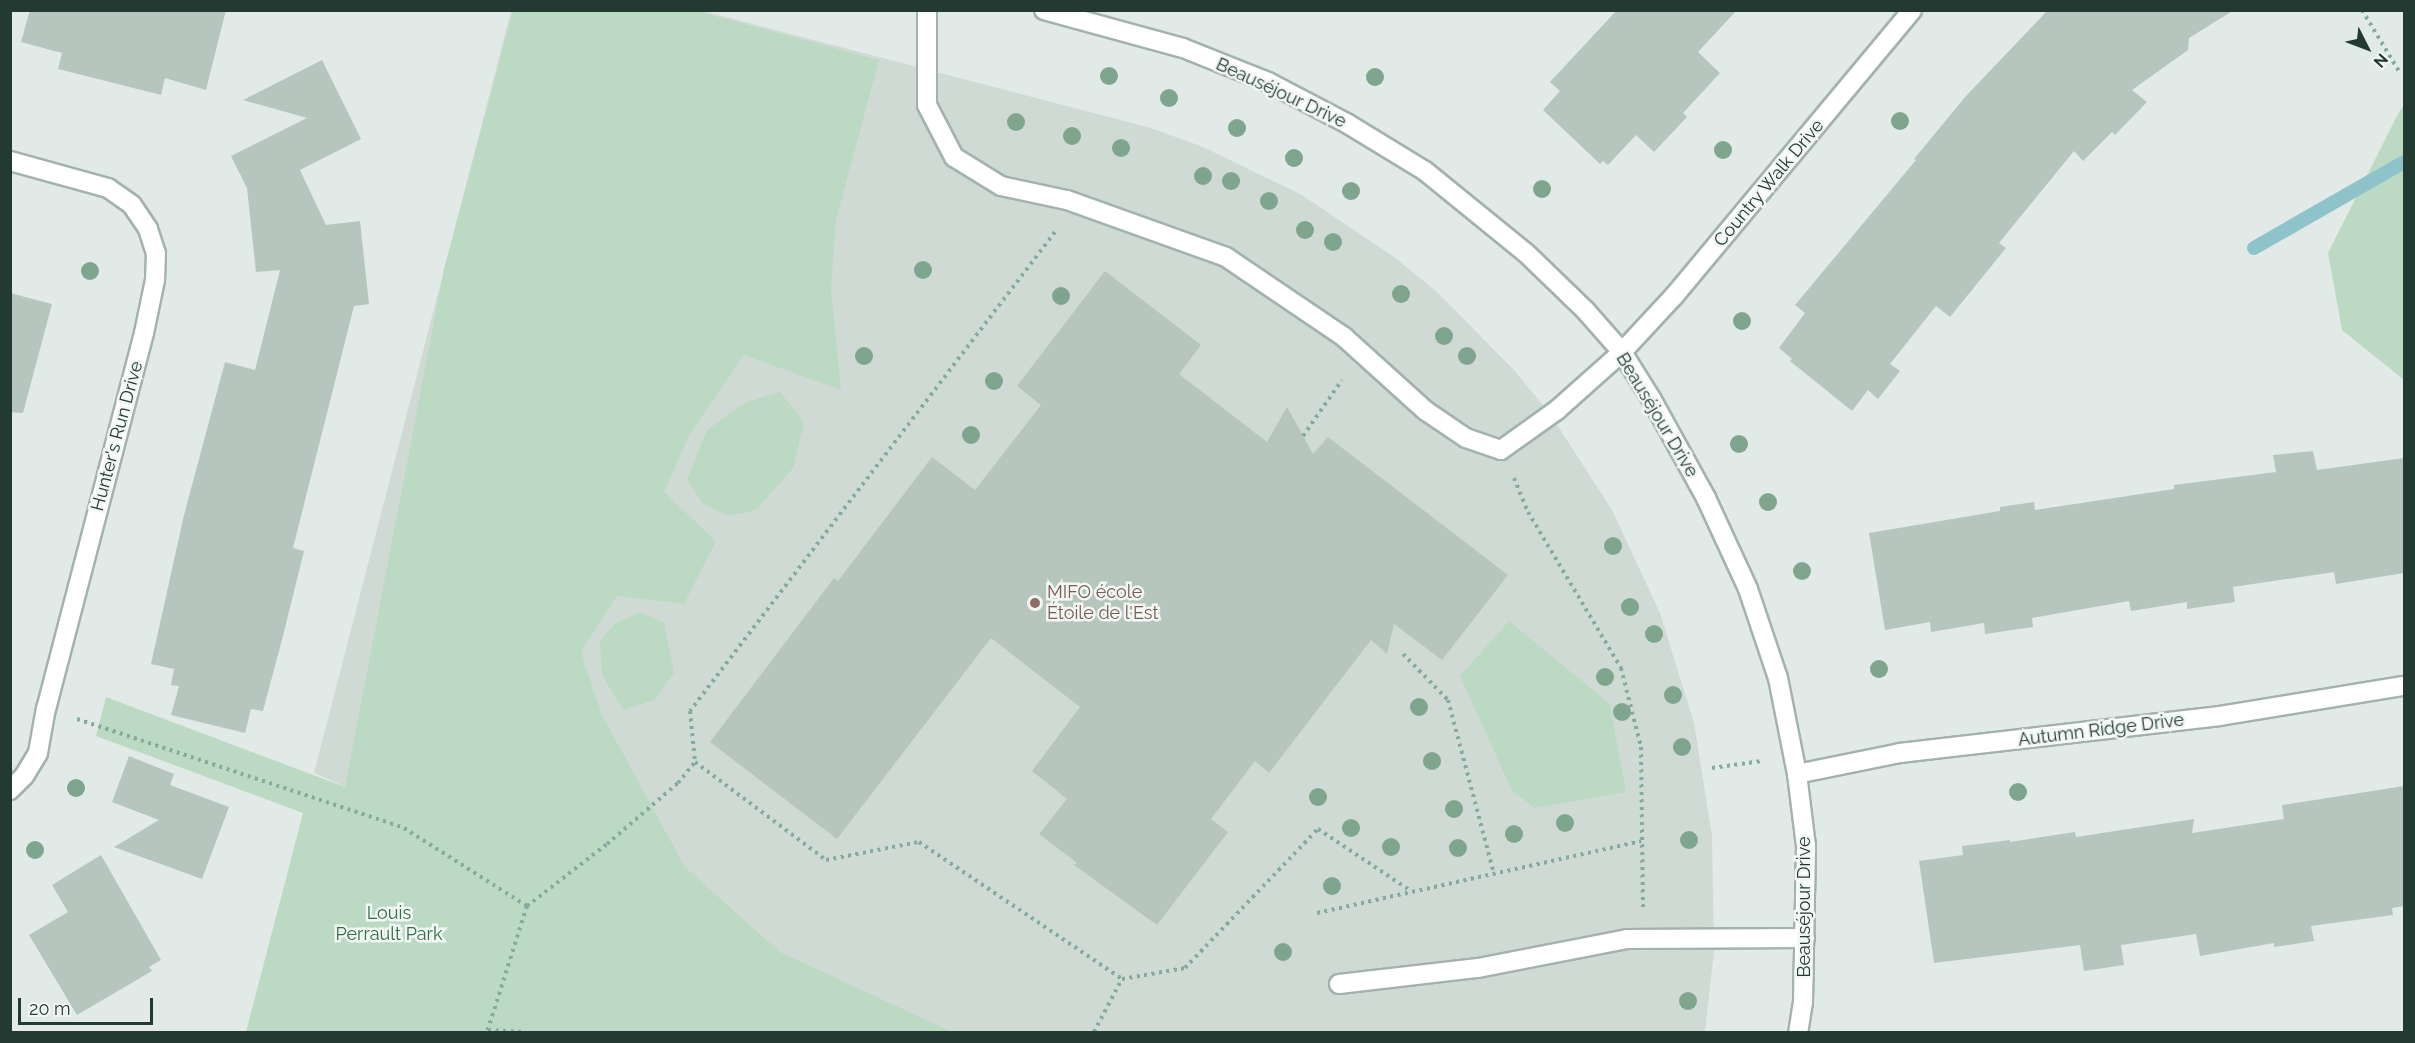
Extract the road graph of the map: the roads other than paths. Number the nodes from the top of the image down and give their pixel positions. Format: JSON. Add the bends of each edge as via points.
{"nodes":[{"id":1,"x":927,"y":10,"type":"edge"},
{"id":2,"x":1044,"y":10,"type":"edge"},
{"id":3,"x":1912,"y":10,"type":"edge"},
{"id":4,"x":1097,"y":17,"type":"edge"},
{"id":5,"x":10,"y":161,"type":"edge"},
{"id":6,"x":1622,"y":352,"type":"junction"},
{"id":7,"x":2404,"y":686,"type":"edge"},
{"id":8,"x":1796,"y":766,"type":"junction"},
{"id":9,"x":10,"y":790,"type":"edge"},
{"id":10,"x":1805,"y":938,"type":"junction"},
{"id":11,"x":1339,"y":984,"type":"dead end"},
{"id":12,"x":1798,"y":1032,"type":"edge"}],
"edges":[{"from":1,"to":6,"type":"street","name":"Country Walk Drive","via":[[927,105],[954,157],[1001,186],[1067,200],[1226,257],[1344,338],[1426,411],[1466,438],[1501,450],[1557,410]]},
{"from":2,"to":4,"type":"street","name":"Beauséjour Drive"},
{"from":3,"to":6,"type":"street","name":"Country Walk Drive","via":[[1674,296]]},
{"from":4,"to":6,"type":"street","name":"Beauséjour Drive","via":[[1268,82],[1425,171],[1526,254]]},
{"from":5,"to":9,"type":"street","name":"Hunter's Run Drive","via":[[108,188],[132,205],[148,229],[156,253],[155,280],[144,333],[46,708],[38,753]]},
{"from":6,"to":8,"type":"street","name":"Beauséjour Drive","via":[[1706,498],[1748,589],[1778,678]]},
{"from":7,"to":8,"type":"street","name":"Autumn Ridge Drive","via":[[2220,716]]},
{"from":8,"to":10,"type":"street","name":"Beauséjour Drive","via":[[1806,846]]},
{"from":10,"to":11,"type":"street","via":[[1627,939],[1478,968]]},
{"from":10,"to":12,"type":"street","name":"Beauséjour Drive"}]}
